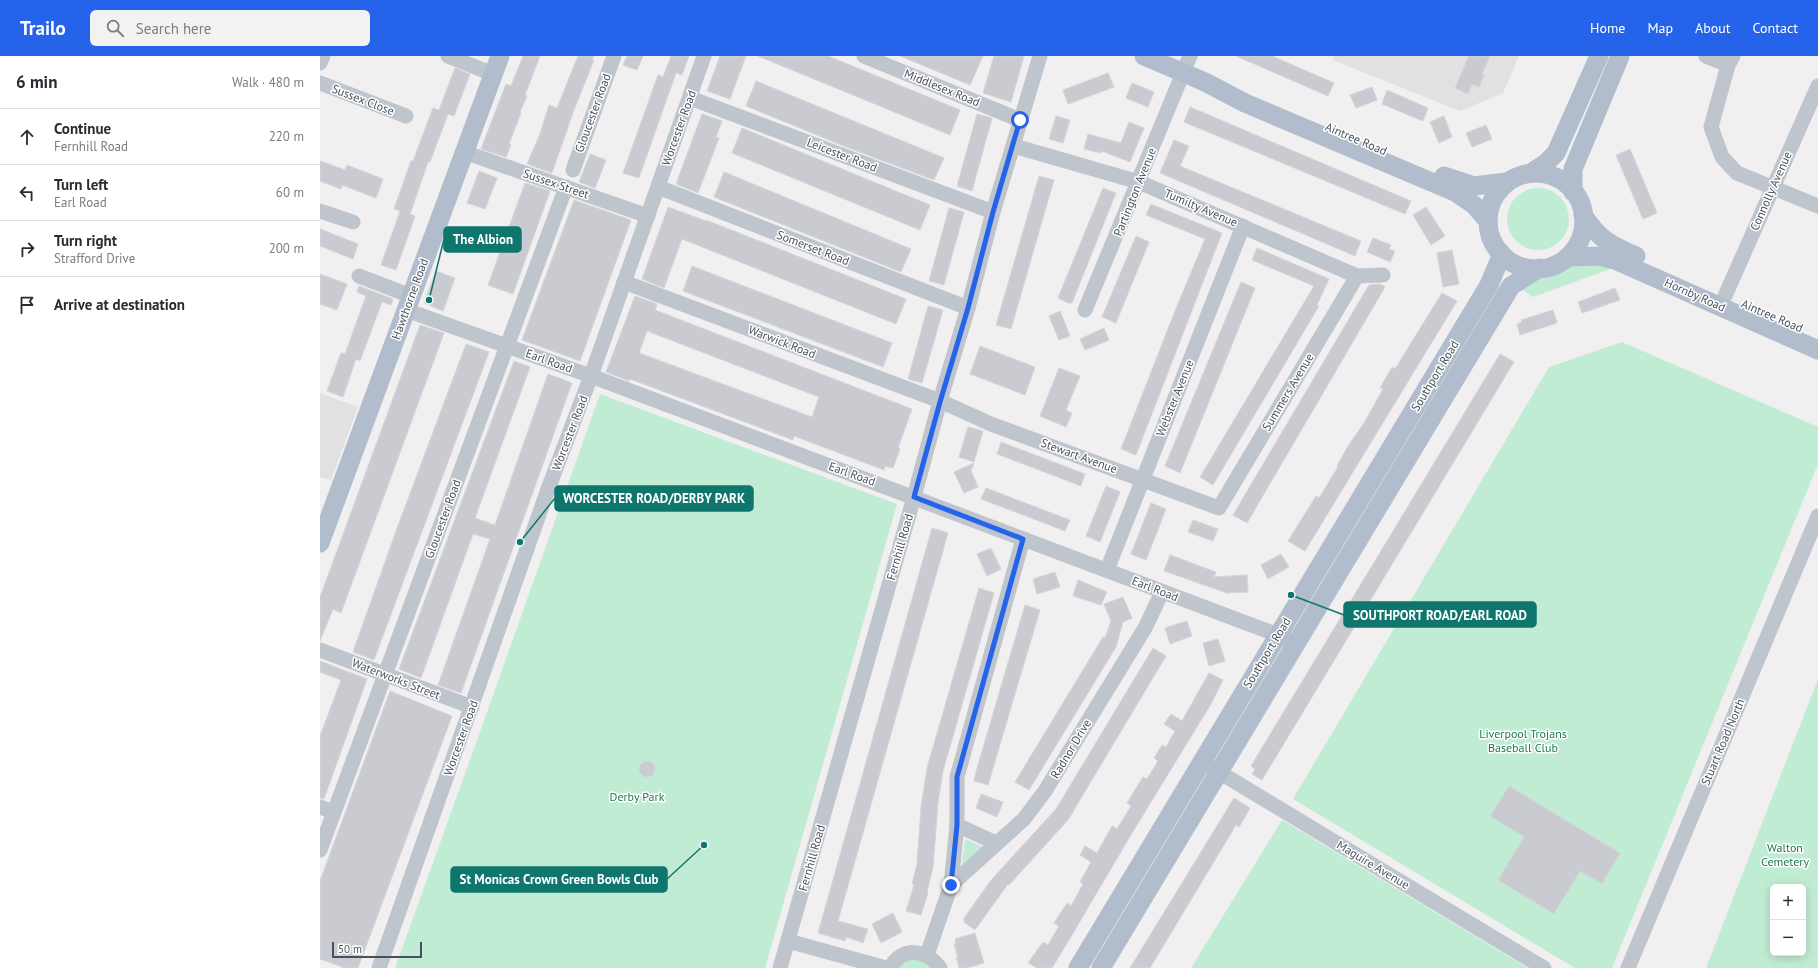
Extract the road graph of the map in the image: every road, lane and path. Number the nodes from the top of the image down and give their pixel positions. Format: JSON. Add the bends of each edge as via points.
{"nodes":[{"id":1,"x":322,"y":56,"type":"edge"},
{"id":2,"x":448,"y":56,"type":"edge"},
{"id":3,"x":500,"y":56,"type":"edge"},
{"id":4,"x":614,"y":56,"type":"edge"},
{"id":5,"x":704,"y":56,"type":"edge"},
{"id":6,"x":864,"y":56,"type":"edge"},
{"id":7,"x":1040,"y":56,"type":"edge"},
{"id":8,"x":1144,"y":56,"type":"edge"},
{"id":9,"x":1599,"y":56,"type":"edge"},
{"id":10,"x":1620,"y":56,"type":"edge"},
{"id":11,"x":1706,"y":56,"type":"edge"},
{"id":12,"x":1731,"y":61,"type":"edge"},
{"id":13,"x":320,"y":63,"type":"edge"},
{"id":14,"x":1187,"y":64,"type":"edge"},
{"id":15,"x":493,"y":74,"type":"junction"},
{"id":16,"x":1205,"y":82,"type":"junction"},
{"id":17,"x":320,"y":83,"type":"edge"},
{"id":18,"x":1818,"y":86,"type":"edge"},
{"id":19,"x":690,"y":98,"type":"junction"},
{"id":20,"x":406,"y":116,"type":"dead end"},
{"id":21,"x":1020,"y":120,"type":"junction"},
{"id":22,"x":1014,"y":146,"type":"junction"},
{"id":23,"x":464,"y":152,"type":"junction"},
{"id":24,"x":573,"y":170,"type":"dead end"},
{"id":25,"x":1531,"y":173,"type":"junction"},
{"id":26,"x":1139,"y":182,"type":"junction"},
{"id":27,"x":1507,"y":182,"type":"junction"},
{"id":28,"x":566,"y":187,"type":"junction"},
{"id":29,"x":658,"y":188,"type":"junction"},
{"id":30,"x":1772,"y":188,"type":"junction"},
{"id":31,"x":1573,"y":192,"type":"junction"},
{"id":32,"x":1818,"y":206,"type":"edge"},
{"id":33,"x":320,"y":211,"type":"edge"},
{"id":34,"x":993,"y":212,"type":"junction"},
{"id":35,"x":1583,"y":215,"type":"junction"},
{"id":36,"x":648,"y":216,"type":"junction"},
{"id":37,"x":1488,"y":220,"type":"junction"},
{"id":38,"x":353,"y":222,"type":"dead end"},
{"id":39,"x":1243,"y":226,"type":"junction"},
{"id":40,"x":1502,"y":254,"type":"junction"},
{"id":41,"x":1568,"y":257,"type":"junction"},
{"id":42,"x":1539,"y":268,"type":"junction"},
{"id":43,"x":1384,"y":275,"type":"dead end"},
{"id":44,"x":359,"y":276,"type":"dead end"},
{"id":45,"x":1357,"y":276,"type":"junction"},
{"id":46,"x":624,"y":282,"type":"junction"},
{"id":47,"x":1725,"y":296,"type":"junction"},
{"id":48,"x":409,"y":303,"type":"junction"},
{"id":49,"x":968,"y":308,"type":"junction"},
{"id":50,"x":1085,"y":310,"type":"dead end"},
{"id":51,"x":1818,"y":336,"type":"edge"},
{"id":52,"x":507,"y":345,"type":"junction"},
{"id":53,"x":1818,"y":350,"type":"edge"},
{"id":54,"x":591,"y":376,"type":"junction"},
{"id":55,"x":940,"y":402,"type":"junction"},
{"id":56,"x":1142,"y":479,"type":"junction"},
{"id":57,"x":914,"y":497,"type":"junction"},
{"id":58,"x":1219,"y":508,"type":"joint"},
{"id":59,"x":1818,"y":516,"type":"edge"},
{"id":60,"x":1023,"y":539,"type":"junction"},
{"id":61,"x":320,"y":542,"type":"edge"},
{"id":62,"x":1107,"y":570,"type":"junction"},
{"id":63,"x":1162,"y":592,"type":"junction"},
{"id":64,"x":1278,"y":635,"type":"junction"},
{"id":65,"x":1296,"y":644,"type":"junction"},
{"id":66,"x":320,"y":650,"type":"edge"},
{"id":67,"x":385,"y":675,"type":"junction"},
{"id":68,"x":472,"y":707,"type":"junction"},
{"id":69,"x":1202,"y":762,"type":"junction"},
{"id":70,"x":1218,"y":772,"type":"junction"},
{"id":71,"x":327,"y":810,"type":"edge"},
{"id":72,"x":957,"y":825,"type":"junction"},
{"id":73,"x":996,"y":843,"type":"junction"},
{"id":74,"x":320,"y":850,"type":"edge"},
{"id":75,"x":951,"y":885,"type":"junction"},
{"id":76,"x":788,"y":941,"type":"junction"},
{"id":77,"x":927,"y":955,"type":"junction"},
{"id":78,"x":379,"y":968,"type":"edge"},
{"id":79,"x":780,"y":968,"type":"edge"},
{"id":80,"x":886,"y":968,"type":"edge"},
{"id":81,"x":890,"y":968,"type":"edge"},
{"id":82,"x":940,"y":968,"type":"edge"},
{"id":83,"x":1078,"y":968,"type":"edge"},
{"id":84,"x":1101,"y":968,"type":"edge"},
{"id":85,"x":1544,"y":968,"type":"edge"},
{"id":86,"x":1628,"y":968,"type":"edge"}],
"edges":[{"from":1,"to":13,"type":"street"},
{"from":2,"to":15,"type":"street"},
{"from":3,"to":15,"type":"main road","name":"Hawthorne Road"},
{"from":4,"to":24,"type":"street","name":"Gloucester Road"},
{"from":5,"to":19,"type":"street","name":"Worcester Road"},
{"from":6,"to":21,"type":"street","name":"Middlesex Road"},
{"from":7,"to":21,"type":"street","name":"Fernhill Road"},
{"from":8,"to":14,"type":"main road","name":"Aintree Road"},
{"from":9,"to":25,"type":"main road","via":[[1556,153]]},
{"from":10,"to":31,"type":"main road","via":[[1573,169]]},
{"from":11,"to":12,"type":"street"},
{"from":12,"to":30,"type":"street","via":[[1711,127],[1714,139],[1722,157],[1737,173]]},
{"from":14,"to":16,"type":"main road","name":"Aintree Road"},
{"from":14,"to":26,"type":"street","name":"Partington Avenue"},
{"from":15,"to":23,"type":"main road","name":"Hawthorne Road"},
{"from":16,"to":27,"type":"main road","name":"Aintree Road","via":[[1250,93],[1458,182],[1474,186]]},
{"from":16,"to":37,"type":"main road","name":"Aintree Road","via":[[1245,104],[1455,192],[1474,205]]},
{"from":17,"to":20,"type":"street","name":"Sussex Close"},
{"from":18,"to":30,"type":"street","name":"Connolly Avenue"},
{"from":19,"to":29,"type":"street","name":"Worcester Road"},
{"from":19,"to":34,"type":"street","name":"Leicester Road"},
{"from":21,"to":22,"type":"street","name":"Fernhill Road"},
{"from":22,"to":26,"type":"street","name":"Tumilty Avenue"},
{"from":22,"to":34,"type":"street","name":"Fernhill Road"},
{"from":23,"to":28,"type":"street","name":"Sussex Street"},
{"from":23,"to":48,"type":"main road","name":"Hawthorne Road"},
{"from":25,"to":27,"type":"main road"},
{"from":25,"to":31,"type":"main road","via":[[1552,176],[1564,182]]},
{"from":26,"to":39,"type":"street","name":"Tumilty Avenue"},
{"from":26,"to":50,"type":"street","name":"Partington Avenue"},
{"from":27,"to":37,"type":"main road","via":[[1493,199]]},
{"from":28,"to":36,"type":"street","name":"Sussex Street"},
{"from":28,"to":52,"type":"street","name":"Gloucester Road"},
{"from":29,"to":36,"type":"street","name":"Worcester Road"},
{"from":29,"to":49,"type":"street","name":"Somerset Road"},
{"from":30,"to":32,"type":"street"},
{"from":30,"to":47,"type":"street","name":"Connolly Avenue"},
{"from":31,"to":35,"type":"main road","via":[[1581,205]]},
{"from":33,"to":38,"type":"street"},
{"from":34,"to":49,"type":"street","name":"Fernhill Road"},
{"from":35,"to":41,"type":"main road","via":[[1581,238]]},
{"from":35,"to":47,"type":"main road","name":"Aintree Road","via":[[1595,233],[1607,243]]},
{"from":36,"to":46,"type":"street","name":"Worcester Road"},
{"from":37,"to":40,"type":"main road","via":[[1492,241]]},
{"from":39,"to":45,"type":"street","name":"Tumilty Avenue"},
{"from":39,"to":56,"type":"street","name":"Webster Avenue"},
{"from":40,"to":42,"type":"main road","via":[[1517,265]]},
{"from":40,"to":64,"type":"main road","name":"Southport Road","via":[[1489,285]]},
{"from":41,"to":42,"type":"main road","via":[[1551,266]]},
{"from":41,"to":53,"type":"main road","name":"Hornby Road","via":[[1600,256],[1615,260]]},
{"from":42,"to":65,"type":"main road","name":"Southport Road","via":[[1511,286]]},
{"from":43,"to":45,"type":"street","name":"Tumilty Avenue"},
{"from":44,"to":48,"type":"street","name":"Earl Road"},
{"from":45,"to":58,"type":"street","name":"Summers Avenue"},
{"from":46,"to":54,"type":"street","name":"Worcester Road"},
{"from":46,"to":55,"type":"street","name":"Warwick Road"},
{"from":47,"to":51,"type":"main road","name":"Aintree Road"},
{"from":48,"to":52,"type":"street","name":"Earl Road"},
{"from":48,"to":61,"type":"main road","name":"Hawthorne Road"},
{"from":49,"to":55,"type":"street","name":"Fernhill Road"},
{"from":52,"to":54,"type":"street","name":"Earl Road"},
{"from":52,"to":67,"type":"street","name":"Gloucester Road"},
{"from":54,"to":57,"type":"street","name":"Earl Road"},
{"from":54,"to":68,"type":"street","name":"Worcester Road"},
{"from":55,"to":56,"type":"street","name":"Stewart Avenue","via":[[991,424]]},
{"from":55,"to":57,"type":"street","name":"Fernhill Road"},
{"from":56,"to":58,"type":"street","name":"Stewart Avenue"},
{"from":56,"to":62,"type":"street","name":"Webster Avenue"},
{"from":57,"to":60,"type":"street","name":"Earl Road"},
{"from":57,"to":76,"type":"street","name":"Fernhill Road"},
{"from":59,"to":86,"type":"street","name":"Stuart Road North"},
{"from":60,"to":62,"type":"street","name":"Earl Road"},
{"from":60,"to":72,"type":"street","via":[[957,777]]},
{"from":62,"to":63,"type":"street","name":"Earl Road"},
{"from":63,"to":64,"type":"street","name":"Earl Road"},
{"from":63,"to":73,"type":"street","name":"Radnor Drive","via":[[1145,628],[1046,792],[1024,819]]},
{"from":64,"to":65,"type":"street","name":"Earl Road"},
{"from":64,"to":69,"type":"main road","name":"Southport Road"},
{"from":65,"to":70,"type":"main road","name":"Southport Road"},
{"from":66,"to":67,"type":"street","name":"Waterworks Street"},
{"from":67,"to":68,"type":"street","name":"Waterworks Street"},
{"from":67,"to":71,"type":"street","name":"Gloucester Road"},
{"from":68,"to":78,"type":"street","name":"Worcester Road"},
{"from":69,"to":70,"type":"street","name":"Maguire Avenue"},
{"from":69,"to":83,"type":"main road","name":"Southport Road"},
{"from":70,"to":84,"type":"main road","name":"Southport Road"},
{"from":70,"to":85,"type":"street","name":"Maguire Avenue"},
{"from":71,"to":74,"type":"street","name":"Gloucester Road"},
{"from":72,"to":73,"type":"street"},
{"from":72,"to":75,"type":"street"},
{"from":73,"to":75,"type":"street","name":"Radnor Drive"},
{"from":75,"to":77,"type":"street"},
{"from":76,"to":79,"type":"street","name":"Fernhill Road"},
{"from":76,"to":80,"type":"street"},
{"from":77,"to":81,"type":"street","via":[[912,952],[902,956]]},
{"from":77,"to":82,"type":"street"}]}
